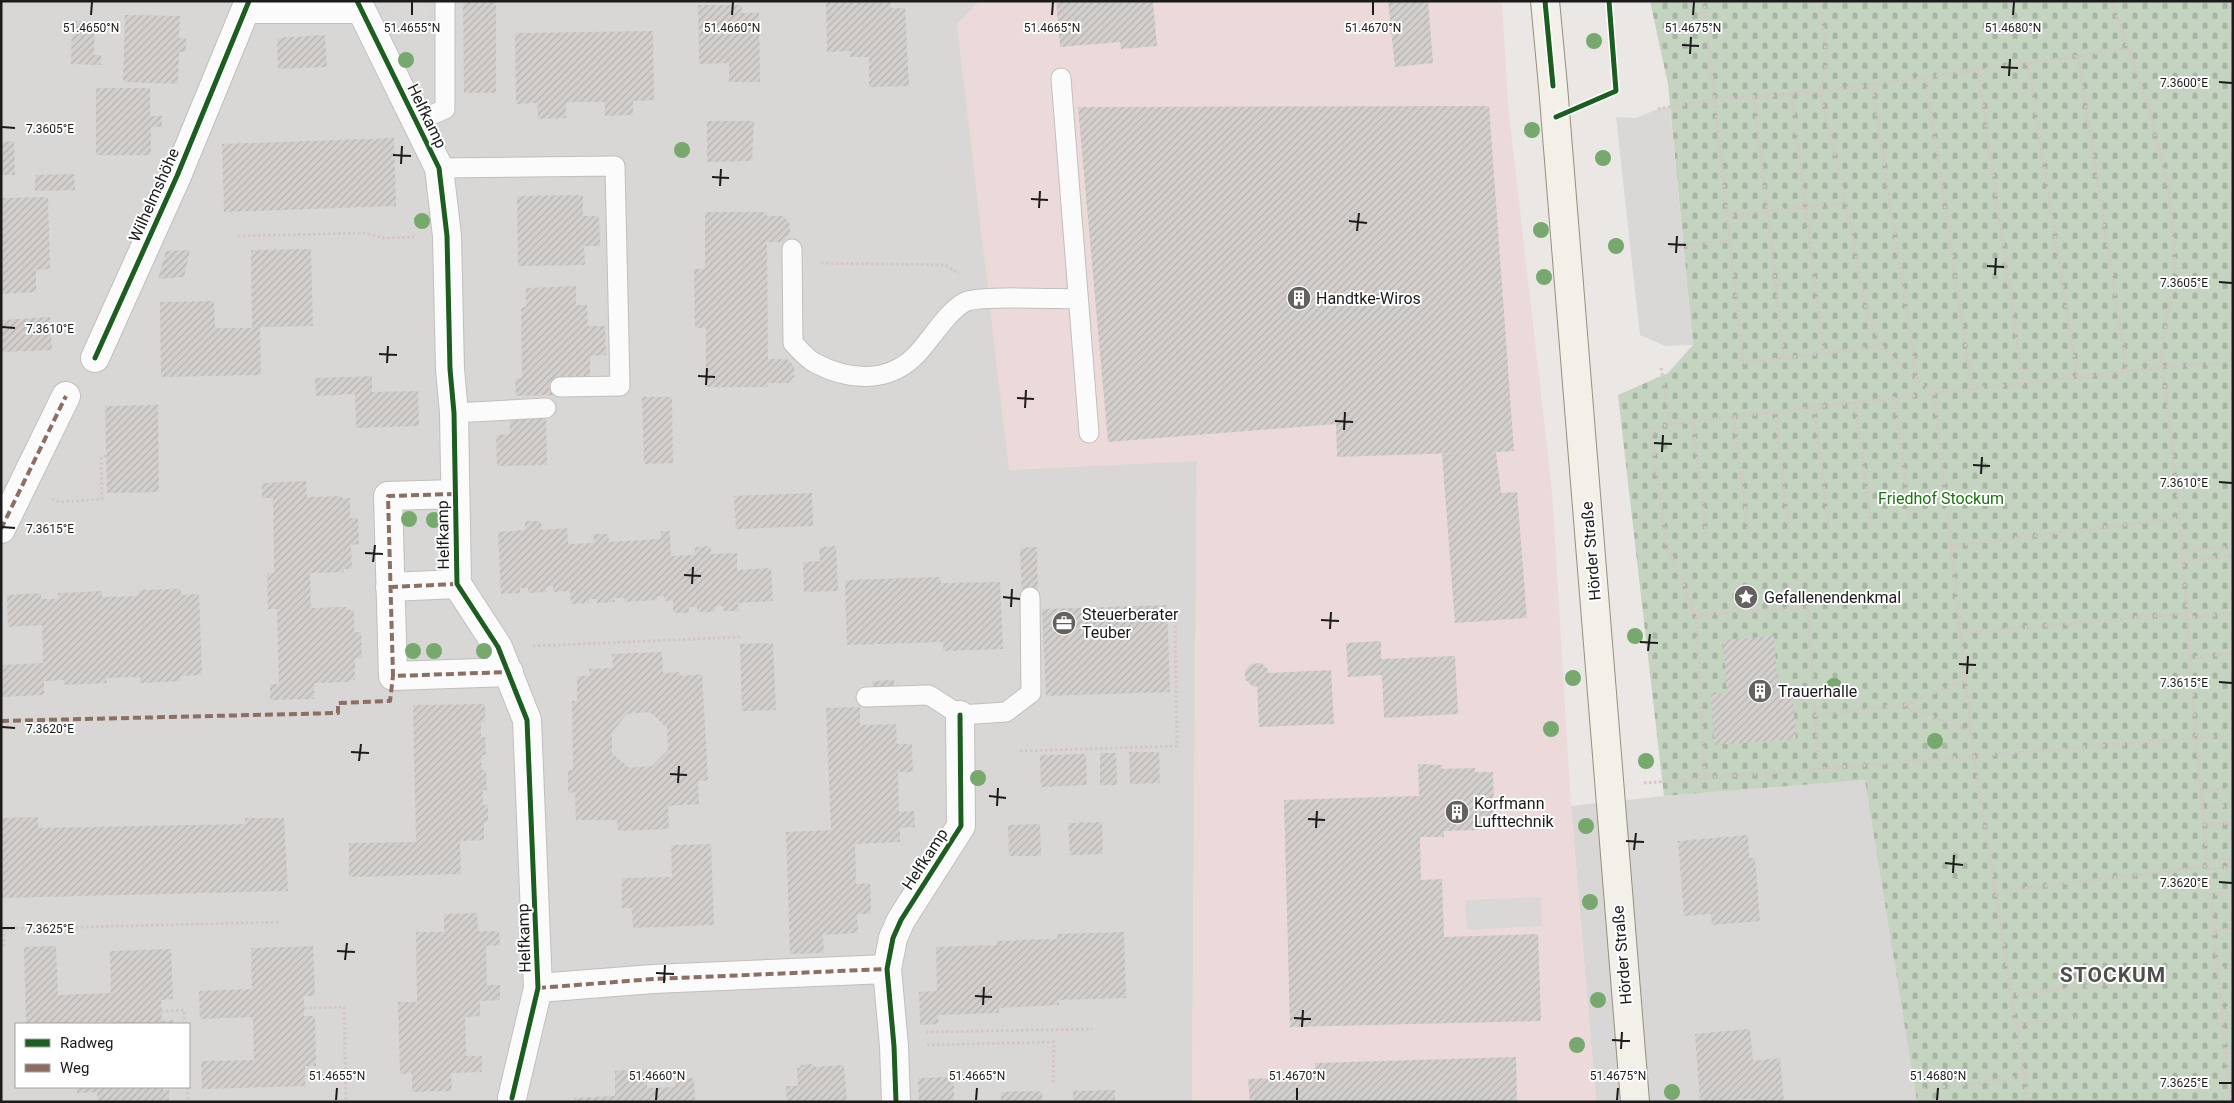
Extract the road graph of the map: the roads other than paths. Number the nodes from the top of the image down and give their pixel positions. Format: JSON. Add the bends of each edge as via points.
{"nodes":[{"id":1,"x":444,"y":1,"type":"edge"},
{"id":2,"x":1545,"y":1,"type":"edge"},
{"id":3,"x":247,"y":5,"type":"edge"},
{"id":4,"x":359,"y":5,"type":"edge"},
{"id":5,"x":1061,"y":78,"type":"dead end"},
{"id":6,"x":416,"y":122,"type":"junction"},
{"id":7,"x":439,"y":168,"type":"junction"},
{"id":8,"x":793,"y":256,"type":"road end"},
{"id":9,"x":1078,"y":299,"type":"junction"},
{"id":10,"x":95,"y":358,"type":"dead end"},
{"id":11,"x":560,"y":387,"type":"dead end"},
{"id":12,"x":66,"y":396,"type":"dead end"},
{"id":13,"x":546,"y":408,"type":"dead end"},
{"id":14,"x":454,"y":413,"type":"junction"},
{"id":15,"x":1089,"y":433,"type":"dead end"},
{"id":16,"x":455,"y":494,"type":"junction"},
{"id":17,"x":1,"y":529,"type":"edge"},
{"id":18,"x":457,"y":584,"type":"junction"},
{"id":19,"x":390,"y":586,"type":"junction"},
{"id":20,"x":1030,"y":597,"type":"dead end"},
{"id":21,"x":509,"y":672,"type":"junction"},
{"id":22,"x":866,"y":697,"type":"dead end"},
{"id":23,"x":960,"y":715,"type":"junction"},
{"id":24,"x":888,"y":969,"type":"junction"},
{"id":25,"x":538,"y":988,"type":"junction"},
{"id":26,"x":512,"y":1098,"type":"dead end"},
{"id":27,"x":896,"y":1102,"type":"edge"},
{"id":28,"x":1635,"y":1102,"type":"edge"}],
"edges":[{"from":1,"to":6,"type":"lane","via":[[445,109]]},
{"from":2,"to":28,"type":"main road","name":"Hörder Straße"},
{"from":3,"to":4,"type":"street"},
{"from":3,"to":10,"type":"street","name":"Wilhelmshöhe","via":[[177,176]]},
{"from":4,"to":6,"type":"street","name":"Helfkamp"},
{"from":5,"to":9,"type":"lane"},
{"from":6,"to":7,"type":"street","name":"Helfkamp"},
{"from":7,"to":11,"type":"lane","via":[[615,166],[620,386]]},
{"from":7,"to":14,"type":"street","name":"Helfkamp","via":[[447,236]]},
{"from":8,"to":9,"type":"lane","via":[[793,343],[813,363],[846,376],[886,375],[900,368],[966,301]]},
{"from":9,"to":15,"type":"lane"},
{"from":12,"to":17,"type":"street"},
{"from":13,"to":14,"type":"lane"},
{"from":14,"to":16,"type":"street","name":"Helfkamp"},
{"from":16,"to":18,"type":"street","name":"Helfkamp"},
{"from":16,"to":19,"type":"street","name":"Helfkamp","via":[[388,496]]},
{"from":18,"to":19,"type":"street","name":"Helfkamp"},
{"from":18,"to":21,"type":"street","name":"Helfkamp","via":[[498,647]]},
{"from":19,"to":21,"type":"street","name":"Helfkamp","via":[[393,676]]},
{"from":20,"to":23,"type":"lane","via":[[1031,692],[1006,712]]},
{"from":21,"to":25,"type":"street","name":"Helfkamp","via":[[527,720]]},
{"from":22,"to":23,"type":"lane","via":[[929,695]]},
{"from":23,"to":24,"type":"street","name":"Helfkamp","via":[[961,826],[901,920],[893,938]]},
{"from":24,"to":25,"type":"street","name":"Helfkamp","via":[[653,979]]},
{"from":24,"to":27,"type":"street","name":"Helfkamp"},
{"from":25,"to":26,"type":"street","name":"Helfkamp"}]}
